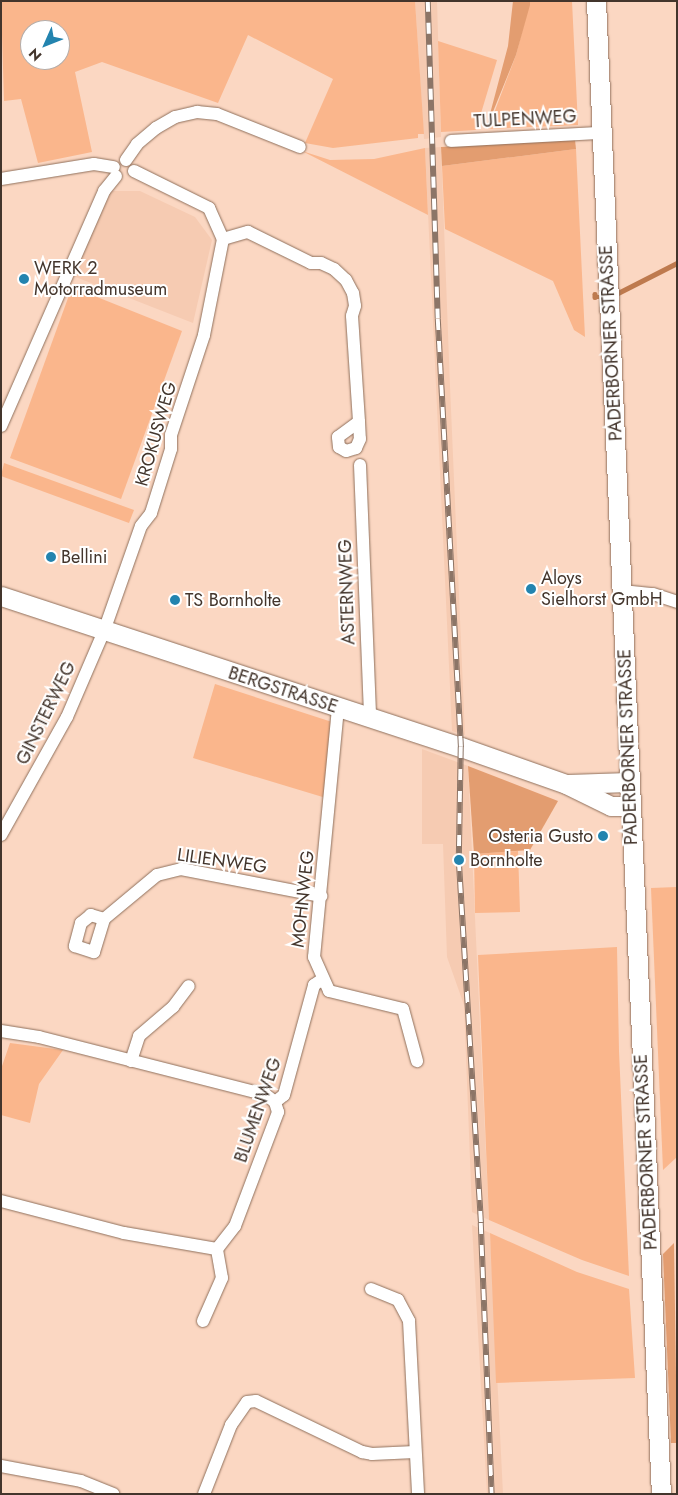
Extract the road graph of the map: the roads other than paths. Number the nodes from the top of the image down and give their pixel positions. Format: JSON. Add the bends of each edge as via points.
{"nodes":[{"id":1,"x":596,"y":1,"type":"edge"},
{"id":2,"x":601,"y":133,"type":"junction"},
{"id":3,"x":451,"y":141,"type":"dead end"},
{"id":4,"x":300,"y":147,"type":"dead end"},
{"id":5,"x":126,"y":160,"type":"junction"},
{"id":6,"x":134,"y":171,"type":"junction"},
{"id":7,"x":115,"y":172,"type":"junction"},
{"id":8,"x":1,"y":179,"type":"edge"},
{"id":9,"x":223,"y":240,"type":"junction"},
{"id":10,"x":359,"y":422,"type":"dead end"},
{"id":11,"x":1,"y":426,"type":"edge"},
{"id":12,"x":360,"y":465,"type":"dead end"},
{"id":13,"x":622,"y":591,"type":"junction"},
{"id":14,"x":1,"y":596,"type":"edge"},
{"id":15,"x":677,"y":602,"type":"edge"},
{"id":16,"x":104,"y":631,"type":"junction"},
{"id":17,"x":338,"y":708,"type":"junction"},
{"id":18,"x":370,"y":718,"type":"junction"},
{"id":19,"x":629,"y":782,"type":"junction"},
{"id":20,"x":566,"y":784,"type":"junction"},
{"id":21,"x":632,"y":806,"type":"junction"},
{"id":22,"x":1,"y":835,"type":"edge"},
{"id":23,"x":321,"y":896,"type":"junction"},
{"id":24,"x":104,"y":919,"type":"dead end"},
{"id":25,"x":323,"y":978,"type":"junction"},
{"id":26,"x":188,"y":986,"type":"dead end"},
{"id":27,"x":1,"y":1030,"type":"edge"},
{"id":28,"x":132,"y":1061,"type":"junction"},
{"id":29,"x":417,"y":1061,"type":"dead end"},
{"id":30,"x":275,"y":1102,"type":"junction"},
{"id":31,"x":1,"y":1201,"type":"edge"},
{"id":32,"x":217,"y":1249,"type":"junction"},
{"id":33,"x":371,"y":1289,"type":"dead end"},
{"id":34,"x":203,"y":1321,"type":"dead end"},
{"id":35,"x":415,"y":1452,"type":"junction"},
{"id":36,"x":1,"y":1466,"type":"edge"},
{"id":37,"x":113,"y":1494,"type":"edge"},
{"id":38,"x":204,"y":1494,"type":"edge"},
{"id":39,"x":418,"y":1494,"type":"edge"},
{"id":40,"x":661,"y":1494,"type":"edge"}],
"edges":[{"from":1,"to":2,"type":"main road","name":"PADERBORNER STRASSE"},
{"from":2,"to":3,"type":"street","name":"TULPENWEG"},
{"from":2,"to":13,"type":"main road","name":"PADERBORNER STRASSE"},
{"from":4,"to":5,"type":"street","via":[[217,114],[197,112],[175,117],[156,128],[137,144]]},
{"from":5,"to":6,"type":"street","via":[[133,165]]},
{"from":5,"to":7,"type":"street","via":[[120,160]]},
{"from":6,"to":7,"type":"street","via":[[126,180]]},
{"from":6,"to":9,"type":"street","via":[[209,208]]},
{"from":7,"to":8,"type":"street","via":[[94,164]]},
{"from":7,"to":11,"type":"street","via":[[104,190]]},
{"from":9,"to":10,"type":"street","via":[[248,232],[311,263],[321,263],[334,269],[346,280],[355,306],[352,316]]},
{"from":9,"to":16,"type":"street","name":"KROKUSWEG","via":[[204,335],[171,435],[168,458],[151,513],[141,526]]},
{"from":12,"to":18,"type":"street","name":"ASTERNWEG"},
{"from":13,"to":15,"type":"street","via":[[653,594]]},
{"from":13,"to":19,"type":"main road","name":"PADERBORNER STRASSE"},
{"from":14,"to":16,"type":"main road","name":"BERGSTRASSE"},
{"from":16,"to":17,"type":"main road","name":"BERGSTRASSE"},
{"from":16,"to":22,"type":"street","name":"GINSTERWEG","via":[[67,718]]},
{"from":17,"to":18,"type":"main road","name":"BERGSTRASSE"},
{"from":17,"to":23,"type":"street","name":"MOHNWEG"},
{"from":18,"to":20,"type":"main road","name":"BERGSTRASSE"},
{"from":19,"to":20,"type":"main road","name":"BERGSTRASSE"},
{"from":19,"to":21,"type":"main road","name":"PADERBORNER STRASSE"},
{"from":20,"to":21,"type":"main road","name":"BERGSTRASSE","via":[[611,806]]},
{"from":21,"to":40,"type":"main road","name":"PADERBORNER STRASSE"},
{"from":23,"to":24,"type":"street","name":"LILIENWEG","via":[[181,869],[157,875]]},
{"from":23,"to":25,"type":"street","name":"MOHNWEG","via":[[314,957]]},
{"from":25,"to":29,"type":"street","name":"MOHNWEG","via":[[329,991],[404,1009]]},
{"from":25,"to":30,"type":"street","name":"BLUMENWEG","via":[[314,986],[284,1096]]},
{"from":26,"to":28,"type":"street","via":[[173,1007],[139,1036]]},
{"from":27,"to":28,"type":"street"},
{"from":28,"to":30,"type":"street","via":[[266,1095]]},
{"from":30,"to":32,"type":"street","name":"BLUMENWEG","via":[[278,1112],[235,1226]]},
{"from":31,"to":32,"type":"street","via":[[124,1233]]},
{"from":32,"to":34,"type":"street","via":[[222,1278]]},
{"from":33,"to":35,"type":"street","via":[[398,1300],[409,1321]]},
{"from":35,"to":38,"type":"street","via":[[362,1452],[256,1401],[247,1402],[231,1425]]},
{"from":35,"to":39,"type":"street"},
{"from":36,"to":37,"type":"street","via":[[81,1481]]}]}
